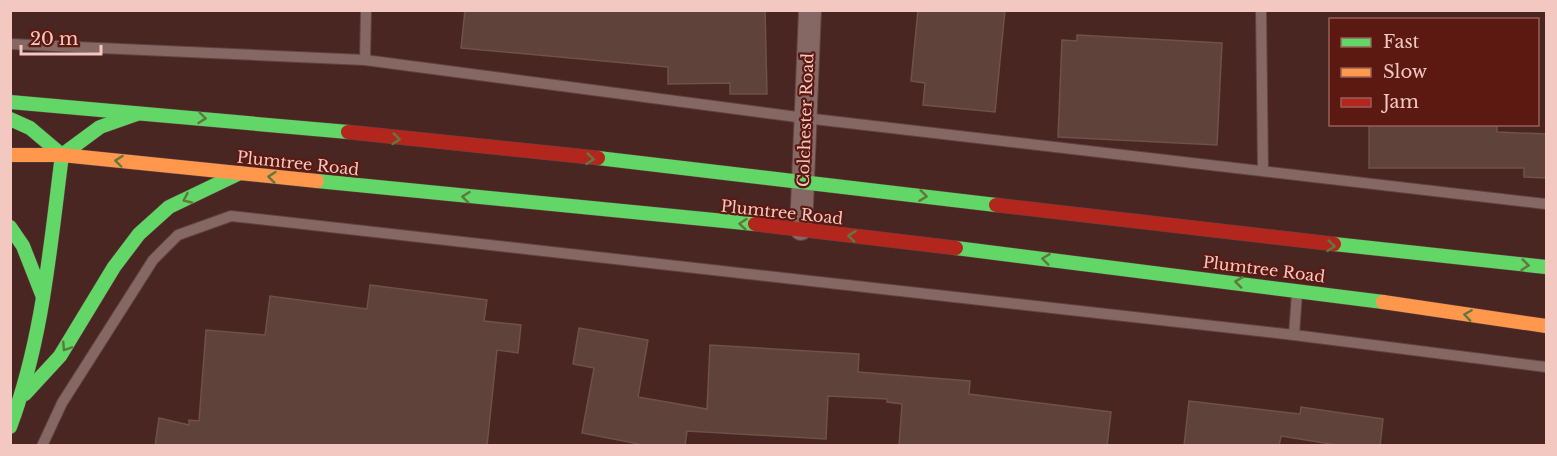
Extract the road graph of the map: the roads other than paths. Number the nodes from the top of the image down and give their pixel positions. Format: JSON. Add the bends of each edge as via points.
{"nodes":[{"id":1,"x":366,"y":10,"type":"edge"},
{"id":2,"x":810,"y":10,"type":"edge"},
{"id":3,"x":1261,"y":10,"type":"edge"},
{"id":4,"x":10,"y":45,"type":"edge"},
{"id":5,"x":365,"y":60,"type":"junction"},
{"id":6,"x":10,"y":102,"type":"edge"},
{"id":7,"x":144,"y":112,"type":"junction"},
{"id":8,"x":805,"y":118,"type":"junction"},
{"id":9,"x":10,"y":119,"type":"edge"},
{"id":10,"x":10,"y":155,"type":"edge"},
{"id":11,"x":62,"y":155,"type":"junction"},
{"id":12,"x":1263,"y":170,"type":"junction"},
{"id":13,"x":240,"y":173,"type":"junction"},
{"id":14,"x":802,"y":182,"type":"junction"},
{"id":15,"x":1546,"y":204,"type":"edge"},
{"id":16,"x":10,"y":226,"type":"edge"},
{"id":17,"x":801,"y":229,"type":"junction"},
{"id":18,"x":1546,"y":267,"type":"edge"},
{"id":19,"x":1298,"y":289,"type":"junction"},
{"id":20,"x":43,"y":297,"type":"junction"},
{"id":21,"x":1546,"y":326,"type":"edge"},
{"id":22,"x":1294,"y":335,"type":"junction"},
{"id":23,"x":1546,"y":367,"type":"edge"},
{"id":24,"x":18,"y":391,"type":"edge"},
{"id":25,"x":10,"y":427,"type":"edge"},
{"id":26,"x":42,"y":446,"type":"edge"}],
"edges":[{"from":1,"to":5,"type":"lane"},
{"from":2,"to":8,"type":"street","name":"Colchester Road"},
{"from":3,"to":12,"type":"lane"},
{"from":4,"to":5,"type":"lane"},
{"from":5,"to":8,"type":"lane"},
{"from":6,"to":7,"type":"main road","name":"Plumtree Road"},
{"from":7,"to":11,"type":"main road","via":[[100,127]]},
{"from":7,"to":14,"type":"main road","name":"Plumtree Road","one_way":true},
{"from":8,"to":12,"type":"lane"},
{"from":8,"to":14,"type":"street","name":"Colchester Road"},
{"from":9,"to":11,"type":"main road","via":[[30,128]]},
{"from":10,"to":11,"type":"main road","name":"Plumtree Road"},
{"from":13,"to":11,"type":"main road","name":"Plumtree Road","one_way":true},
{"from":11,"to":20,"type":"main road"},
{"from":12,"to":15,"type":"lane"},
{"from":17,"to":13,"type":"main road","name":"Plumtree Road","one_way":true},
{"from":13,"to":24,"type":"main road","one_way":true,"via":[[169,207],[139,234],[114,267],[60,356]]},
{"from":14,"to":17,"type":"street","name":"Colchester Road"},
{"from":14,"to":18,"type":"main road","name":"Plumtree Road","one_way":true,"via":[[1273,240]]},
{"from":16,"to":20,"type":"main road"},
{"from":19,"to":17,"type":"main road","name":"Plumtree Road","one_way":true},
{"from":21,"to":19,"type":"main road","name":"Plumtree Road","one_way":true},
{"from":19,"to":22,"type":"lane"},
{"from":20,"to":24,"type":"main road"},
{"from":22,"to":23,"type":"lane"},
{"from":22,"to":26,"type":"lane","via":[[231,216],[178,235],[153,260],[62,403]]},
{"from":24,"to":25,"type":"main road"}]}
